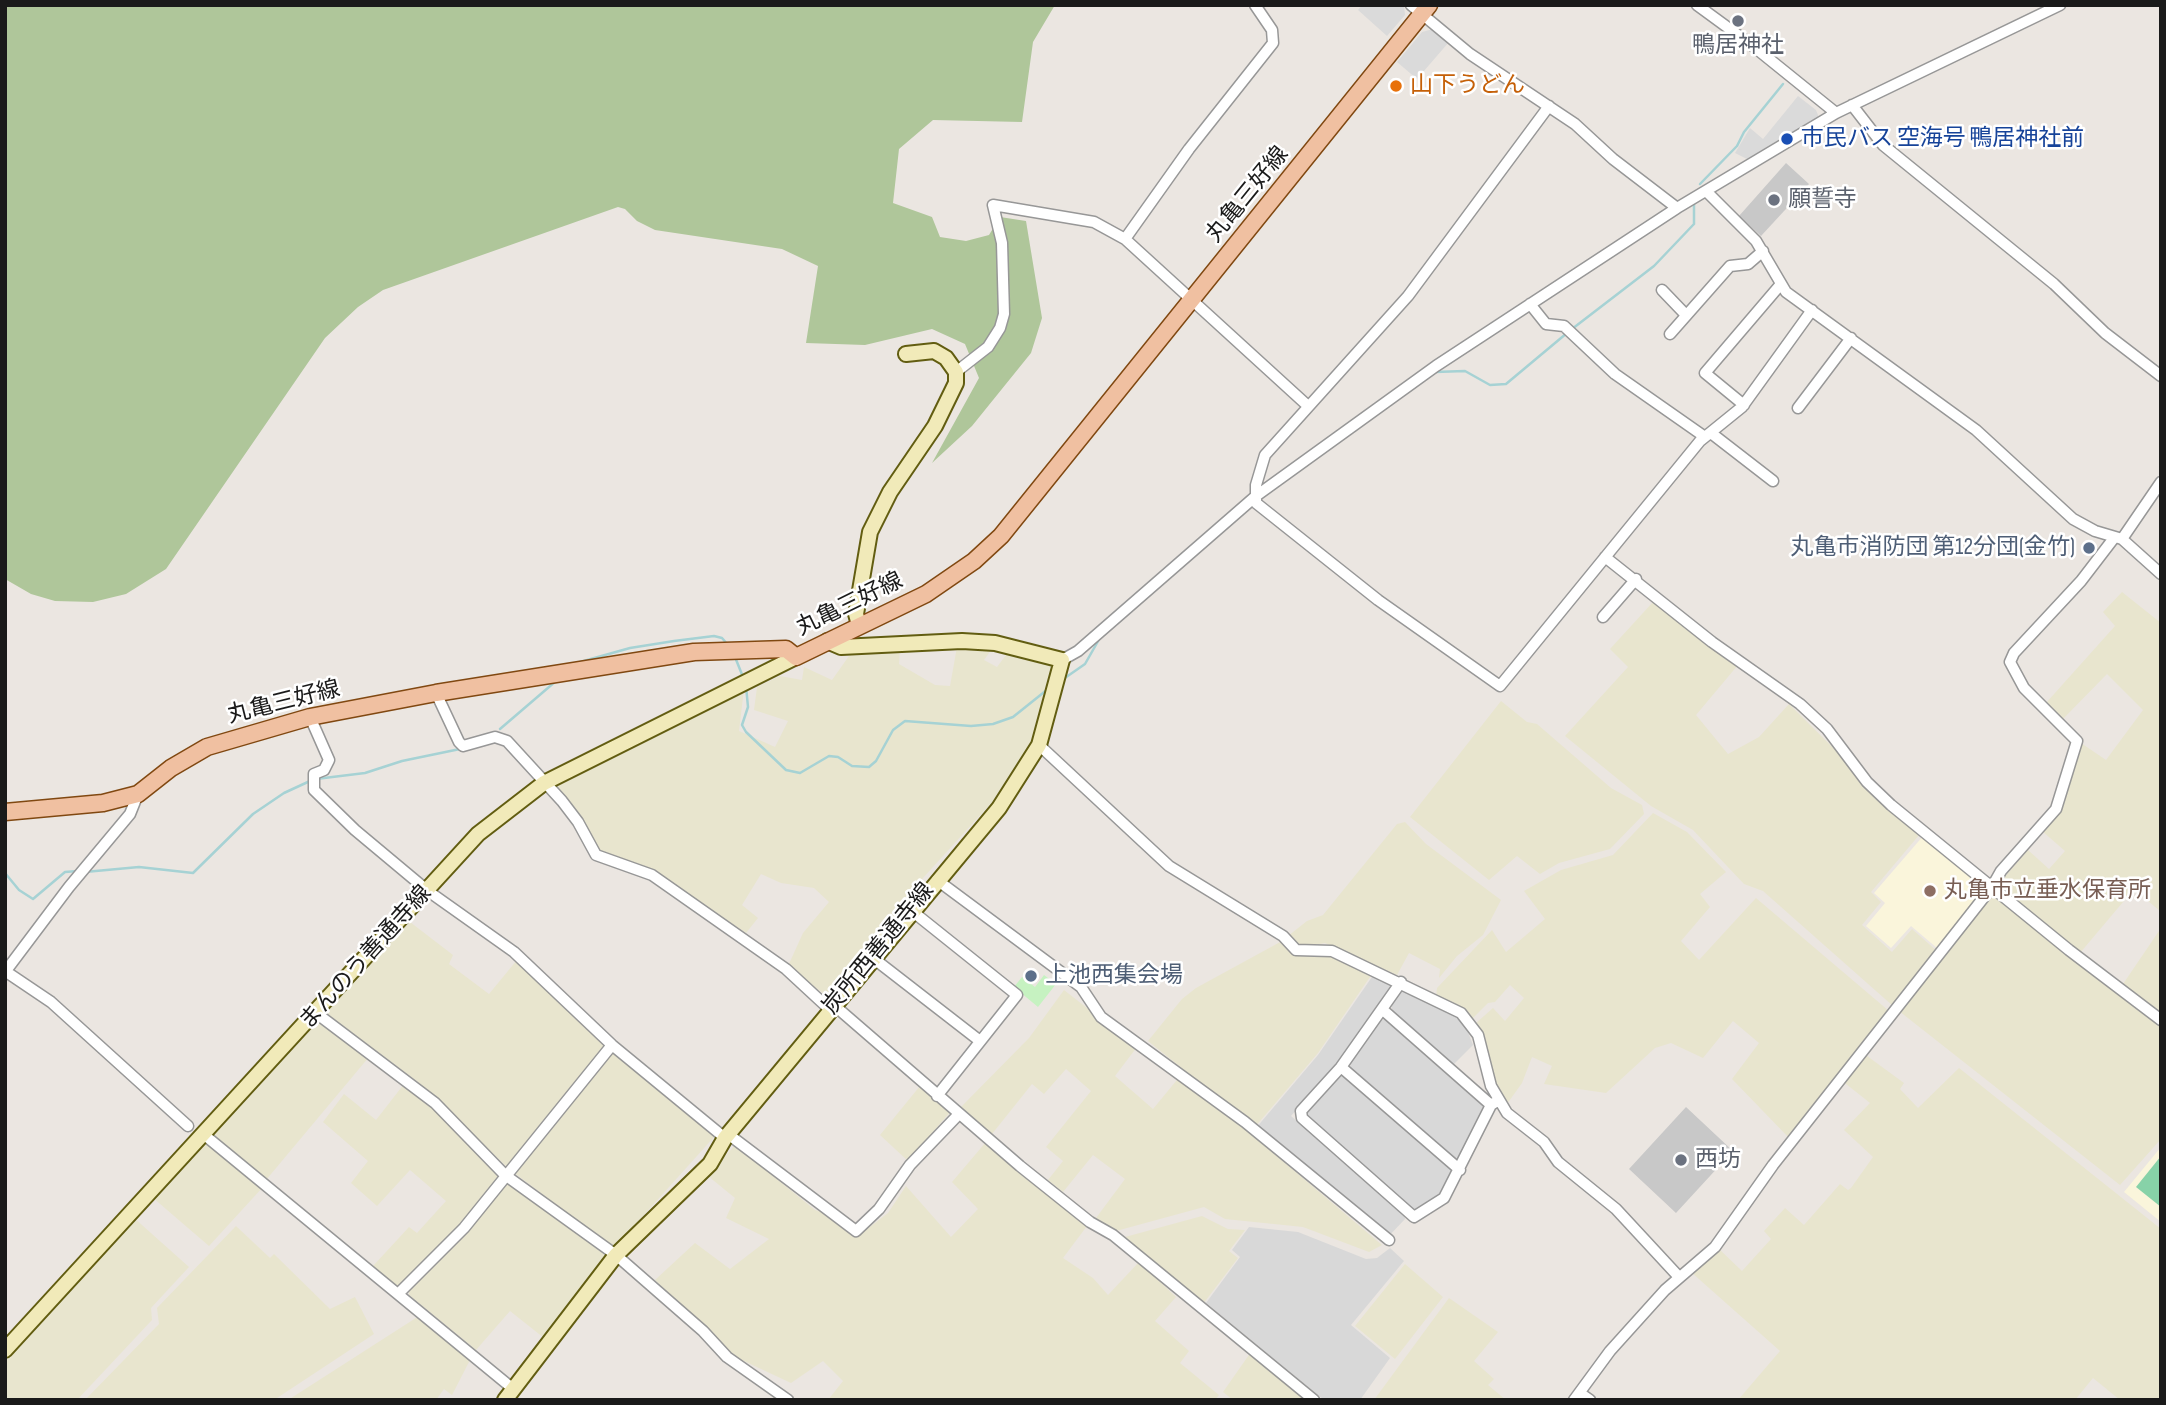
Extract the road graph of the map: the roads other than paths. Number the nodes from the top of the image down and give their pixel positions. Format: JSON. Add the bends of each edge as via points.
{"nodes":[{"id":1,"x":1255,"y":5,"type":"edge"},
{"id":2,"x":2060,"y":5,"type":"edge"},
{"id":3,"x":1701,"y":7,"type":"edge"},
{"id":4,"x":1420,"y":8,"type":"edge"},
{"id":5,"x":1852,"y":105,"type":"junction"},
{"id":6,"x":1549,"y":106,"type":"junction"},
{"id":7,"x":1836,"y":113,"type":"junction"},
{"id":8,"x":1707,"y":192,"type":"junction"},
{"id":9,"x":1677,"y":208,"type":"junction"},
{"id":10,"x":1125,"y":239,"type":"junction"},
{"id":11,"x":1763,"y":251,"type":"junction"},
{"id":12,"x":1781,"y":284,"type":"junction"},
{"id":13,"x":1662,"y":290,"type":"dead end"},
{"id":14,"x":1192,"y":299,"type":"junction"},
{"id":15,"x":1530,"y":304,"type":"junction"},
{"id":16,"x":1812,"y":310,"type":"junction"},
{"id":17,"x":1686,"y":315,"type":"junction"},
{"id":18,"x":1670,"y":334,"type":"dead end"},
{"id":19,"x":1851,"y":338,"type":"junction"},
{"id":20,"x":906,"y":354,"type":"dead end"},
{"id":21,"x":956,"y":372,"type":"junction"},
{"id":22,"x":2161,"y":376,"type":"edge"},
{"id":23,"x":1744,"y":405,"type":"junction"},
{"id":24,"x":1308,"y":406,"type":"junction"},
{"id":25,"x":1798,"y":408,"type":"dead end"},
{"id":26,"x":1708,"y":435,"type":"junction"},
{"id":27,"x":1773,"y":481,"type":"dead end"},
{"id":28,"x":2161,"y":482,"type":"edge"},
{"id":29,"x":1256,"y":499,"type":"junction"},
{"id":30,"x":2118,"y":539,"type":"junction"},
{"id":31,"x":1605,"y":557,"type":"junction"},
{"id":32,"x":2161,"y":574,"type":"edge"},
{"id":33,"x":1636,"y":579,"type":"junction"},
{"id":34,"x":1603,"y":617,"type":"dead end"},
{"id":35,"x":859,"y":625,"type":"junction"},
{"id":36,"x":827,"y":641,"type":"junction"},
{"id":37,"x":796,"y":657,"type":"junction"},
{"id":38,"x":1062,"y":660,"type":"junction"},
{"id":39,"x":436,"y":693,"type":"junction"},
{"id":40,"x":310,"y":717,"type":"junction"},
{"id":41,"x":1039,"y":745,"type":"junction"},
{"id":42,"x":544,"y":783,"type":"junction"},
{"id":43,"x":138,"y":794,"type":"junction"},
{"id":44,"x":5,"y":812,"type":"edge"},
{"id":45,"x":937,"y":880,"type":"junction"},
{"id":46,"x":1992,"y":887,"type":"junction"},
{"id":47,"x":428,"y":891,"type":"junction"},
{"id":48,"x":912,"y":911,"type":"junction"},
{"id":49,"x":873,"y":958,"type":"junction"},
{"id":50,"x":5,"y":972,"type":"edge"},
{"id":51,"x":1401,"y":982,"type":"junction"},
{"id":52,"x":835,"y":1006,"type":"junction"},
{"id":53,"x":1382,"y":1010,"type":"junction"},
{"id":54,"x":316,"y":1013,"type":"junction"},
{"id":55,"x":2161,"y":1020,"type":"edge"},
{"id":56,"x":980,"y":1041,"type":"junction"},
{"id":57,"x":612,"y":1045,"type":"junction"},
{"id":58,"x":1341,"y":1067,"type":"junction"},
{"id":59,"x":937,"y":1096,"type":"junction"},
{"id":60,"x":1494,"y":1103,"type":"junction"},
{"id":61,"x":959,"y":1114,"type":"junction"},
{"id":62,"x":188,"y":1126,"type":"dead end"},
{"id":63,"x":202,"y":1133,"type":"junction"},
{"id":64,"x":727,"y":1136,"type":"junction"},
{"id":65,"x":1460,"y":1170,"type":"junction"},
{"id":66,"x":505,"y":1174,"type":"junction"},
{"id":67,"x":1389,"y":1240,"type":"dead end"},
{"id":68,"x":616,"y":1255,"type":"junction"},
{"id":69,"x":1679,"y":1277,"type":"junction"},
{"id":70,"x":399,"y":1293,"type":"junction"},
{"id":71,"x":5,"y":1350,"type":"edge"},
{"id":72,"x":509,"y":1394,"type":"edge"},
{"id":73,"x":1577,"y":1396,"type":"edge"},
{"id":74,"x":788,"y":1400,"type":"edge"},
{"id":75,"x":1314,"y":1400,"type":"edge"},
{"id":76,"x":1590,"y":1400,"type":"edge"}],
"edges":[{"from":1,"to":10,"type":"street","via":[[1272,30],[1273,43]]},
{"from":2,"to":5,"type":"street"},
{"from":3,"to":7,"type":"street"},
{"from":4,"to":6,"type":"street","via":[[1471,54]]},
{"from":4,"to":14,"type":"main road","name":"丸亀三好線"},
{"from":5,"to":7,"type":"street"},
{"from":5,"to":22,"type":"street","via":[[1883,145]]},
{"from":6,"to":9,"type":"street"},
{"from":6,"to":24,"type":"street","via":[[1408,296]]},
{"from":7,"to":8,"type":"street"},
{"from":8,"to":9,"type":"street"},
{"from":8,"to":11,"type":"street"},
{"from":9,"to":15,"type":"street"},
{"from":10,"to":14,"type":"street"},
{"from":10,"to":21,"type":"street","via":[[1094,222],[993,205],[1002,243],[1004,314],[988,347]]},
{"from":11,"to":12,"type":"street"},
{"from":11,"to":17,"type":"street","via":[[1748,264],[1730,266]]},
{"from":12,"to":16,"type":"street"},
{"from":12,"to":23,"type":"street","via":[[1705,373]]},
{"from":13,"to":17,"type":"street"},
{"from":14,"to":24,"type":"street"},
{"from":14,"to":35,"type":"main road","name":"丸亀三好線","via":[[1001,536],[948,580]]},
{"from":15,"to":26,"type":"street","via":[[1546,324],[1564,326],[1615,374]]},
{"from":15,"to":29,"type":"street","via":[[1436,366]]},
{"from":16,"to":19,"type":"street"},
{"from":16,"to":23,"type":"street"},
{"from":17,"to":18,"type":"street"},
{"from":19,"to":25,"type":"street"},
{"from":19,"to":30,"type":"street","via":[[1976,430],[2073,519]]},
{"from":20,"to":21,"type":"main road","via":[[934,351]]},
{"from":21,"to":35,"type":"main road","via":[[955,390],[870,532],[856,614]]},
{"from":23,"to":26,"type":"street"},
{"from":24,"to":29,"type":"street","via":[[1265,455]]},
{"from":26,"to":27,"type":"street"},
{"from":26,"to":31,"type":"street"},
{"from":28,"to":30,"type":"street"},
{"from":29,"to":31,"type":"street","via":[[1378,600],[1500,687]]},
{"from":29,"to":38,"type":"street"},
{"from":30,"to":32,"type":"street"},
{"from":30,"to":46,"type":"street","via":[[2010,662],[2024,688],[2077,740],[2056,809]]},
{"from":31,"to":33,"type":"street"},
{"from":33,"to":34,"type":"street"},
{"from":33,"to":46,"type":"street","via":[[1712,642],[1800,704],[1827,729],[1875,790]]},
{"from":35,"to":36,"type":"main road","name":"丸亀三好線"},
{"from":36,"to":37,"type":"main road","name":"丸亀三好線"},
{"from":36,"to":38,"type":"main road","via":[[841,647],[962,640],[995,643]]},
{"from":37,"to":39,"type":"main road","name":"丸亀三好線","via":[[786,649],[694,652]]},
{"from":37,"to":42,"type":"main road","name":"まんのう善通寺線"},
{"from":38,"to":41,"type":"main road","name":"炭所西善通寺線"},
{"from":39,"to":40,"type":"main road","name":"丸亀三好線"},
{"from":39,"to":42,"type":"street","via":[[463,746],[495,737],[507,741]]},
{"from":40,"to":43,"type":"main road","name":"丸亀三好線","via":[[207,747]]},
{"from":40,"to":47,"type":"street","via":[[330,760],[324,770],[314,774],[314,790]]},
{"from":41,"to":45,"type":"main road","name":"炭所西善通寺線","via":[[999,808]]},
{"from":41,"to":51,"type":"street","via":[[1169,866],[1283,936],[1296,950],[1332,951]]},
{"from":42,"to":47,"type":"main road","name":"まんのう善通寺線","via":[[478,834]]},
{"from":42,"to":52,"type":"street","via":[[578,822],[596,855],[652,875],[786,970],[826,1006]]},
{"from":43,"to":44,"type":"main road","name":"丸亀三好線","via":[[103,803]]},
{"from":43,"to":50,"type":"street","via":[[130,814]]},
{"from":45,"to":48,"type":"main road","name":"炭所西善通寺線"},
{"from":45,"to":67,"type":"street","via":[[1081,987],[1101,1017],[1245,1122]]},
{"from":46,"to":55,"type":"street"},
{"from":46,"to":69,"type":"street","via":[[1773,1165],[1715,1247]]},
{"from":47,"to":54,"type":"main road","name":"まんのう善通寺線"},
{"from":47,"to":57,"type":"street","via":[[514,952]]},
{"from":48,"to":49,"type":"main road","name":"炭所西善通寺線"},
{"from":48,"to":56,"type":"street","via":[[1017,995]]},
{"from":49,"to":52,"type":"main road","name":"炭所西善通寺線"},
{"from":49,"to":56,"type":"street"},
{"from":50,"to":62,"type":"street","via":[[51,1002]]},
{"from":51,"to":53,"type":"street"},
{"from":51,"to":60,"type":"street","via":[[1461,1013],[1471,1023]]},
{"from":52,"to":59,"type":"street"},
{"from":52,"to":64,"type":"main road","name":"炭所西善通寺線"},
{"from":53,"to":58,"type":"street"},
{"from":53,"to":60,"type":"street"},
{"from":54,"to":63,"type":"main road","name":"まんのう善通寺線"},
{"from":54,"to":66,"type":"street","via":[[435,1102]]},
{"from":56,"to":59,"type":"street"},
{"from":57,"to":64,"type":"street"},
{"from":57,"to":66,"type":"street"},
{"from":58,"to":65,"type":"street"},
{"from":58,"to":65,"type":"street","via":[[1301,1111],[1302,1118],[1414,1217],[1444,1198]]},
{"from":59,"to":61,"type":"street"},
{"from":60,"to":65,"type":"street"},
{"from":60,"to":69,"type":"street","via":[[1616,1209]]},
{"from":61,"to":64,"type":"street","via":[[856,1231]]},
{"from":61,"to":75,"type":"street"},
{"from":63,"to":70,"type":"street"},
{"from":63,"to":71,"type":"main road","name":"まんのう善通寺線"},
{"from":64,"to":68,"type":"main road","name":"炭所西善通寺線","via":[[710,1164]]},
{"from":66,"to":68,"type":"street"},
{"from":66,"to":70,"type":"street","via":[[464,1228]]},
{"from":68,"to":72,"type":"main road","name":"炭所西善通寺線"},
{"from":68,"to":74,"type":"street","via":[[727,1357]]},
{"from":69,"to":73,"type":"street","via":[[1610,1351]]},
{"from":70,"to":72,"type":"street"},
{"from":73,"to":76,"type":"street"}]}
